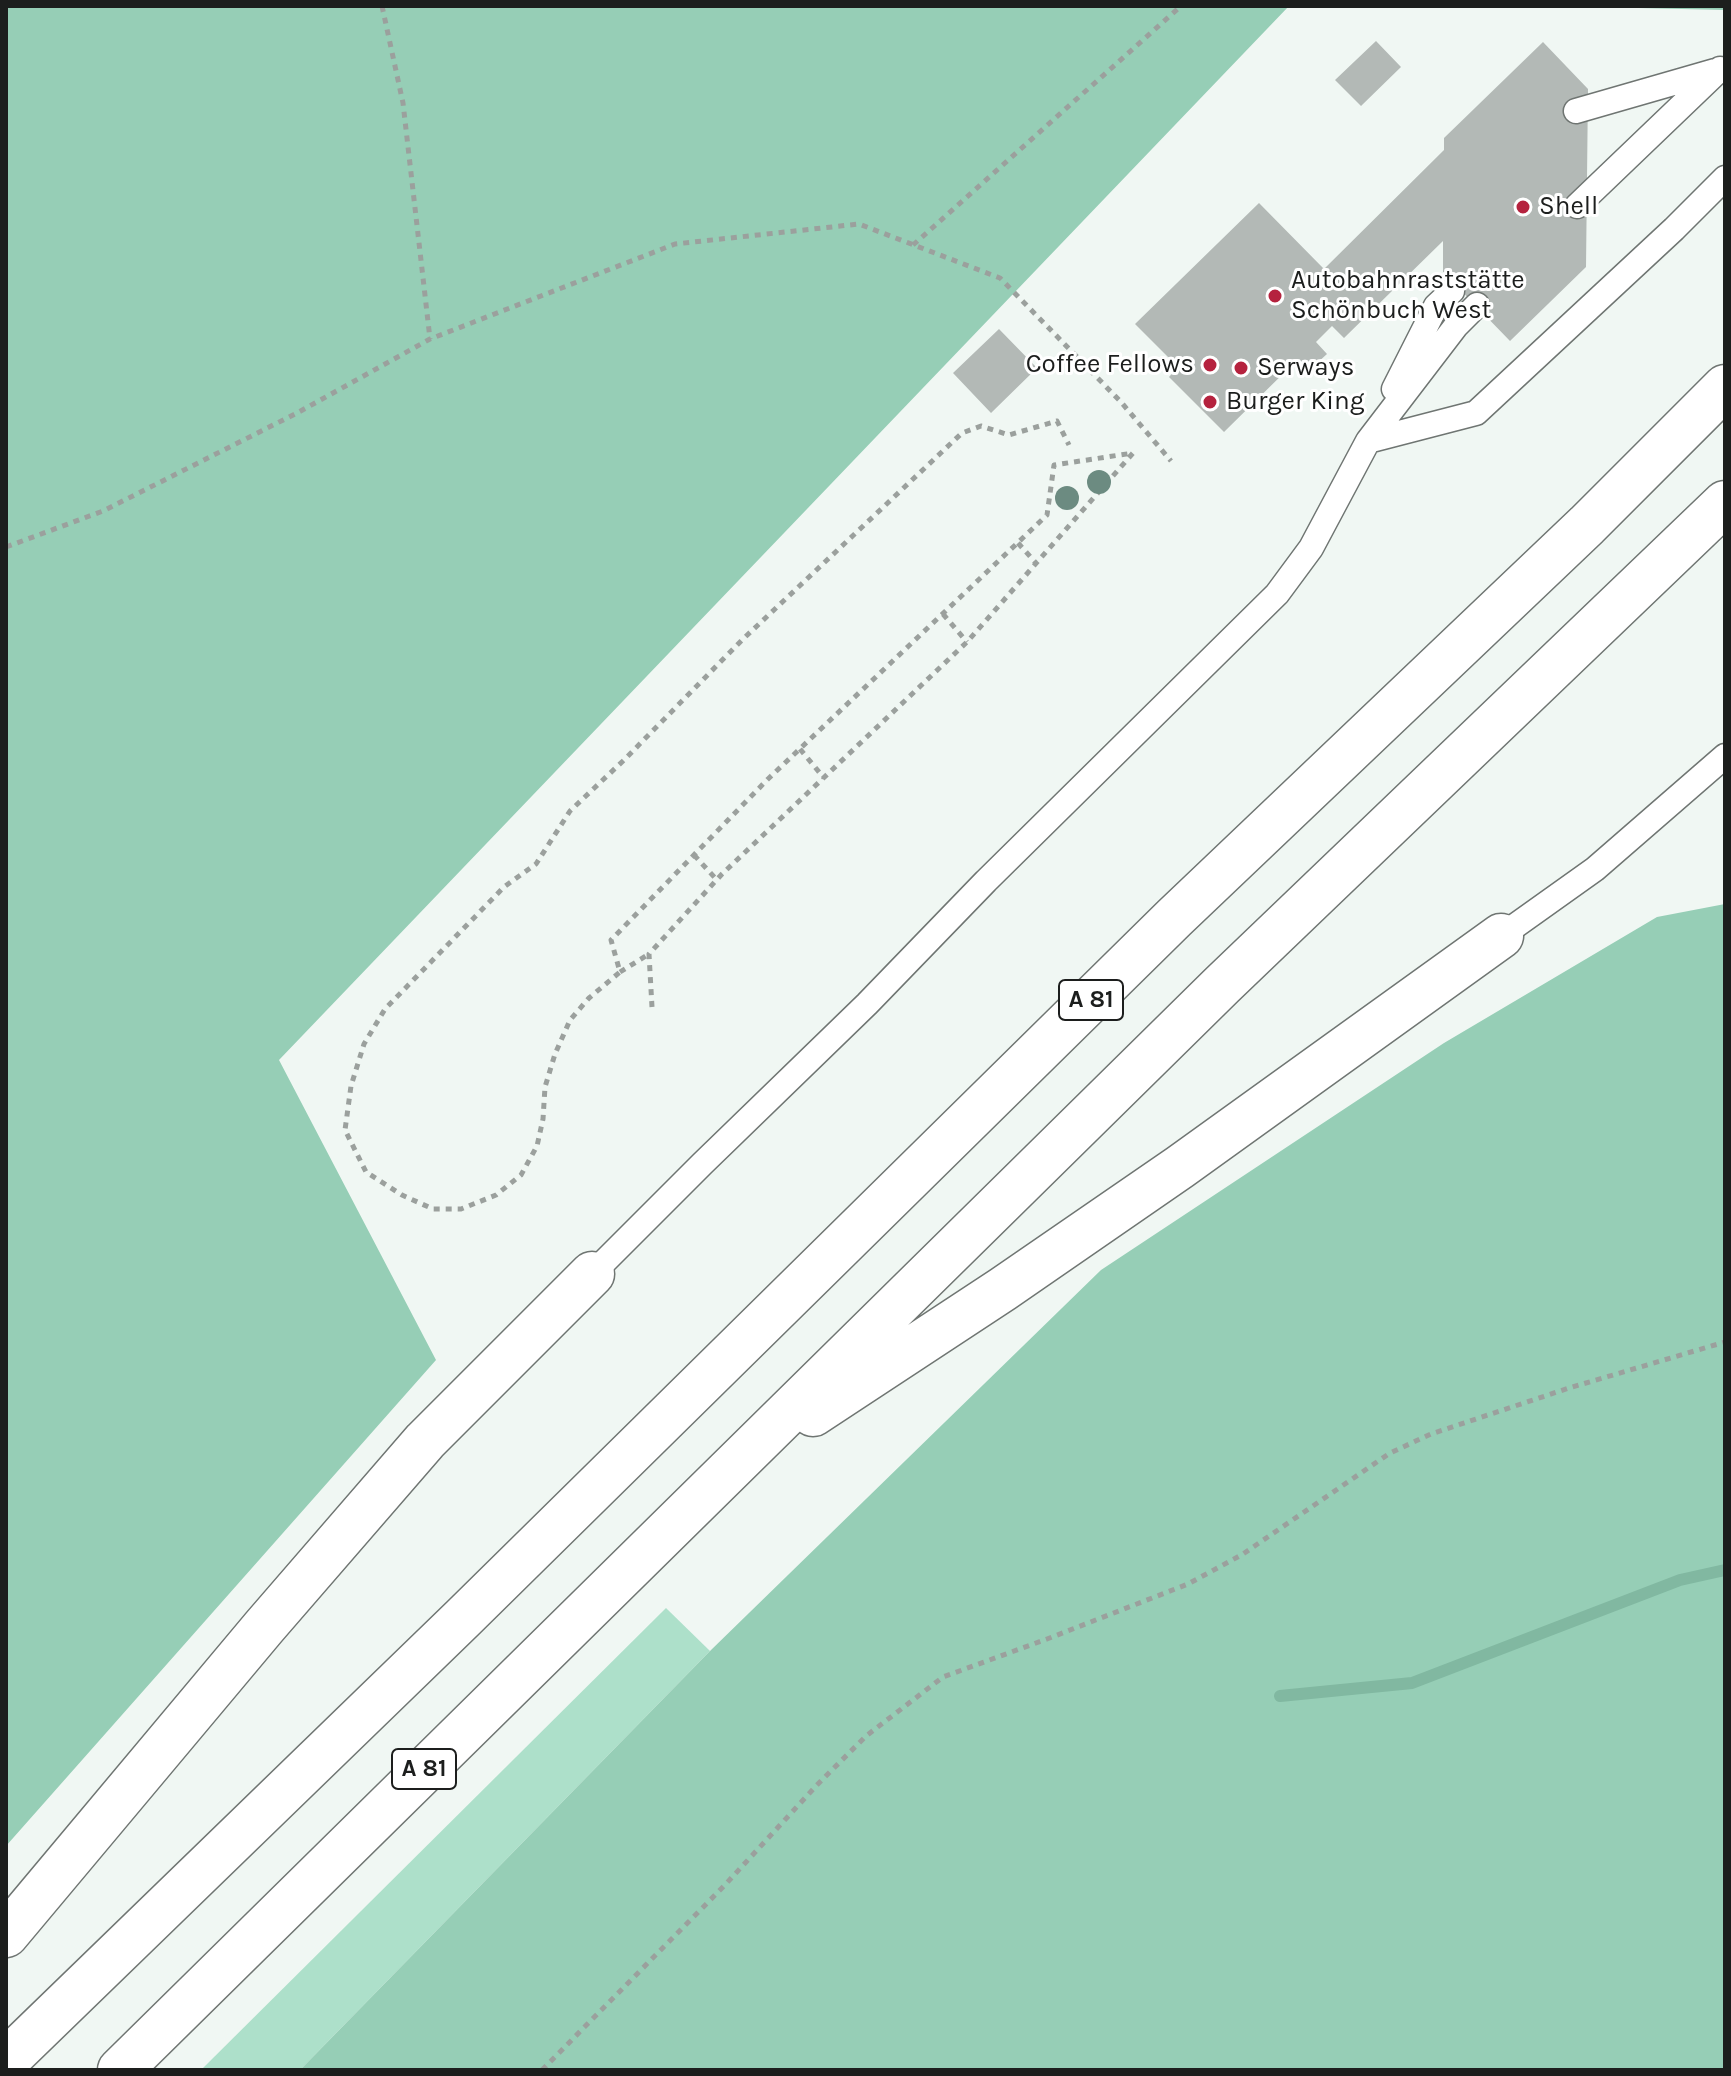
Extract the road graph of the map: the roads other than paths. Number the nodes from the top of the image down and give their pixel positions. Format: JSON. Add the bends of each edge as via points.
{"nodes":[{"id":1,"x":1722,"y":69,"type":"edge"},
{"id":2,"x":1576,"y":111,"type":"dead end"},
{"id":3,"x":1725,"y":178,"type":"edge"},
{"id":4,"x":1577,"y":206,"type":"dead end"},
{"id":5,"x":1452,"y":291,"type":"dead end"},
{"id":6,"x":1477,"y":305,"type":"dead end"},
{"id":7,"x":1725,"y":387,"type":"edge"},
{"id":8,"x":1368,"y":441,"type":"junction"},
{"id":9,"x":1725,"y":503,"type":"edge"},
{"id":10,"x":1725,"y":756,"type":"edge"},
{"id":11,"x":1501,"y":936,"type":"joint"},
{"id":12,"x":592,"y":1274,"type":"joint"},
{"id":13,"x":729,"y":1469,"type":"junction"},
{"id":14,"x":6,"y":1935,"type":"edge"},
{"id":15,"x":6,"y":2061,"type":"edge"},
{"id":16,"x":120,"y":2070,"type":"edge"}],
"edges":[{"from":1,"to":2,"type":"lane"},
{"from":1,"to":4,"type":"lane"},
{"from":3,"to":8,"type":"lane","via":[[1476,413]]},
{"from":5,"to":8,"type":"lane","via":[[1436,306]]},
{"from":6,"to":8,"type":"lane"},
{"from":7,"to":15,"type":"highway","number":"A 81"},
{"from":8,"to":12,"type":"lane","via":[[1311,548],[1277,594]]},
{"from":9,"to":13,"type":"highway","number":"A 81","via":[[1222,985]]},
{"from":10,"to":11,"type":"lane","via":[[1595,869]]},
{"from":11,"to":13,"type":"highway","via":[[1003,1289]]},
{"from":12,"to":14,"type":"highway","via":[[425,1441]]},
{"from":13,"to":16,"type":"highway","number":"A 81"}]}
